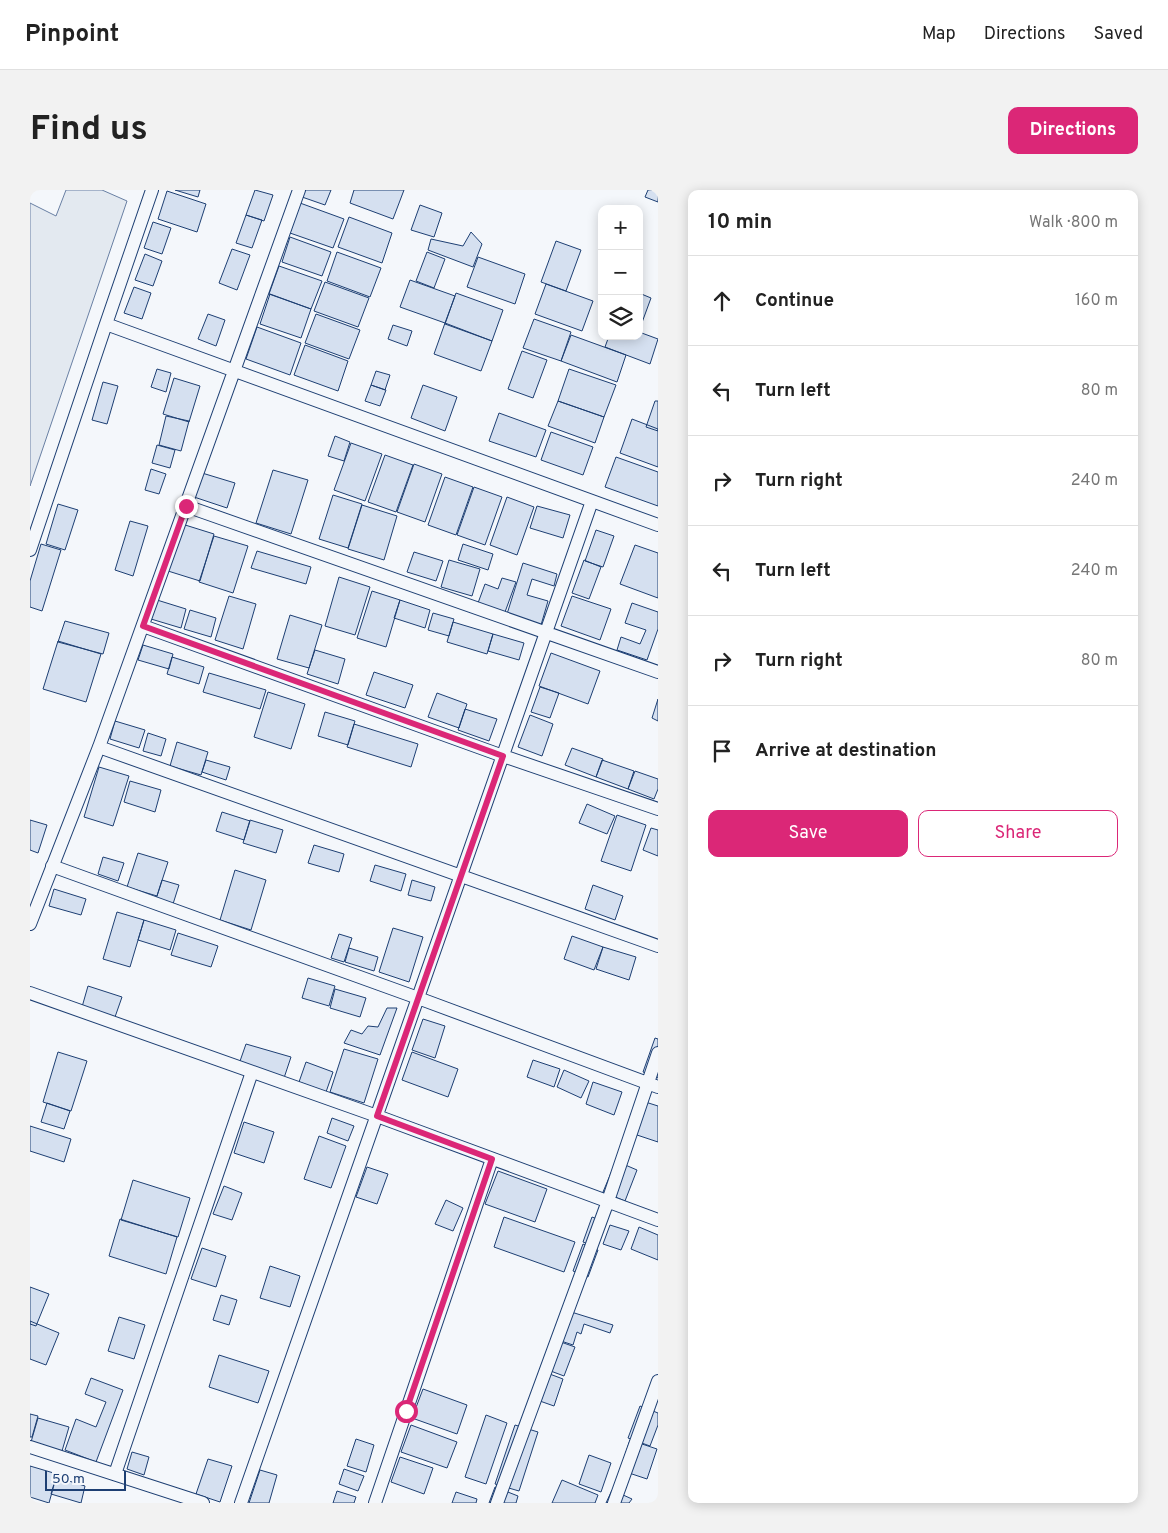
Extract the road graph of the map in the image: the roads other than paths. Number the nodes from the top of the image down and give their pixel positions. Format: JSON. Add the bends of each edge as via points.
{"nodes":[{"id":1,"x":152,"y":190,"type":"edge"},
{"id":2,"x":299,"y":190,"type":"edge"},
{"id":3,"x":106,"y":324,"type":"junction"},
{"id":4,"x":235,"y":370,"type":"junction"},
{"id":5,"x":592,"y":501,"type":"junction"},
{"id":6,"x":186,"y":506,"type":"junction"},
{"id":7,"x":658,"y":525,"type":"edge"},
{"id":8,"x":30,"y":550,"type":"edge"},
{"id":9,"x":143,"y":626,"type":"junction"},
{"id":10,"x":546,"y":633,"type":"junction"},
{"id":11,"x":658,"y":672,"type":"edge"},
{"id":12,"x":99,"y":747,"type":"junction"},
{"id":13,"x":503,"y":756,"type":"junction"},
{"id":14,"x":658,"y":809,"type":"edge"},
{"id":15,"x":52,"y":866,"type":"junction"},
{"id":16,"x":461,"y":877,"type":"junction"},
{"id":17,"x":30,"y":924,"type":"edge"},
{"id":18,"x":658,"y":946,"type":"edge"},
{"id":19,"x":30,"y":993,"type":"edge"},
{"id":20,"x":418,"y":998,"type":"junction"},
{"id":21,"x":658,"y":1053,"type":"edge"},
{"id":22,"x":252,"y":1072,"type":"junction"},
{"id":23,"x":652,"y":1085,"type":"edge"},
{"id":24,"x":377,"y":1116,"type":"junction"},
{"id":25,"x":492,"y":1159,"type":"junction"},
{"id":26,"x":608,"y":1201,"type":"junction"},
{"id":27,"x":658,"y":1220,"type":"edge"},
{"id":28,"x":658,"y":1381,"type":"edge"},
{"id":29,"x":30,"y":1446,"type":"edge"},
{"id":30,"x":114,"y":1474,"type":"junction"},
{"id":31,"x":203,"y":1503,"type":"edge"},
{"id":32,"x":241,"y":1503,"type":"edge"},
{"id":33,"x":375,"y":1503,"type":"edge"},
{"id":34,"x":497,"y":1503,"type":"edge"},
{"id":35,"x":614,"y":1503,"type":"edge"}],
"edges":[{"from":1,"to":3,"type":"street"},
{"from":2,"to":4,"type":"street"},
{"from":3,"to":4,"type":"street"},
{"from":3,"to":8,"type":"street"},
{"from":4,"to":5,"type":"street"},
{"from":4,"to":6,"type":"street"},
{"from":5,"to":7,"type":"street"},
{"from":5,"to":10,"type":"street"},
{"from":6,"to":9,"type":"street"},
{"from":6,"to":10,"type":"street"},
{"from":9,"to":12,"type":"street"},
{"from":9,"to":13,"type":"street"},
{"from":10,"to":11,"type":"street"},
{"from":10,"to":13,"type":"street"},
{"from":12,"to":15,"type":"street"},
{"from":12,"to":16,"type":"street"},
{"from":13,"to":14,"type":"street"},
{"from":13,"to":16,"type":"street"},
{"from":15,"to":17,"type":"street"},
{"from":15,"to":20,"type":"street"},
{"from":16,"to":18,"type":"street"},
{"from":16,"to":20,"type":"street"},
{"from":19,"to":22,"type":"street"},
{"from":20,"to":23,"type":"street"},
{"from":20,"to":24,"type":"street"},
{"from":21,"to":23,"type":"street"},
{"from":22,"to":24,"type":"street"},
{"from":22,"to":30,"type":"street"},
{"from":23,"to":26,"type":"street"},
{"from":24,"to":25,"type":"street"},
{"from":24,"to":32,"type":"street"},
{"from":25,"to":26,"type":"street"},
{"from":25,"to":33,"type":"street"},
{"from":26,"to":27,"type":"street"},
{"from":26,"to":34,"type":"street"},
{"from":28,"to":35,"type":"street"},
{"from":29,"to":30,"type":"street"},
{"from":30,"to":31,"type":"street"}]}
